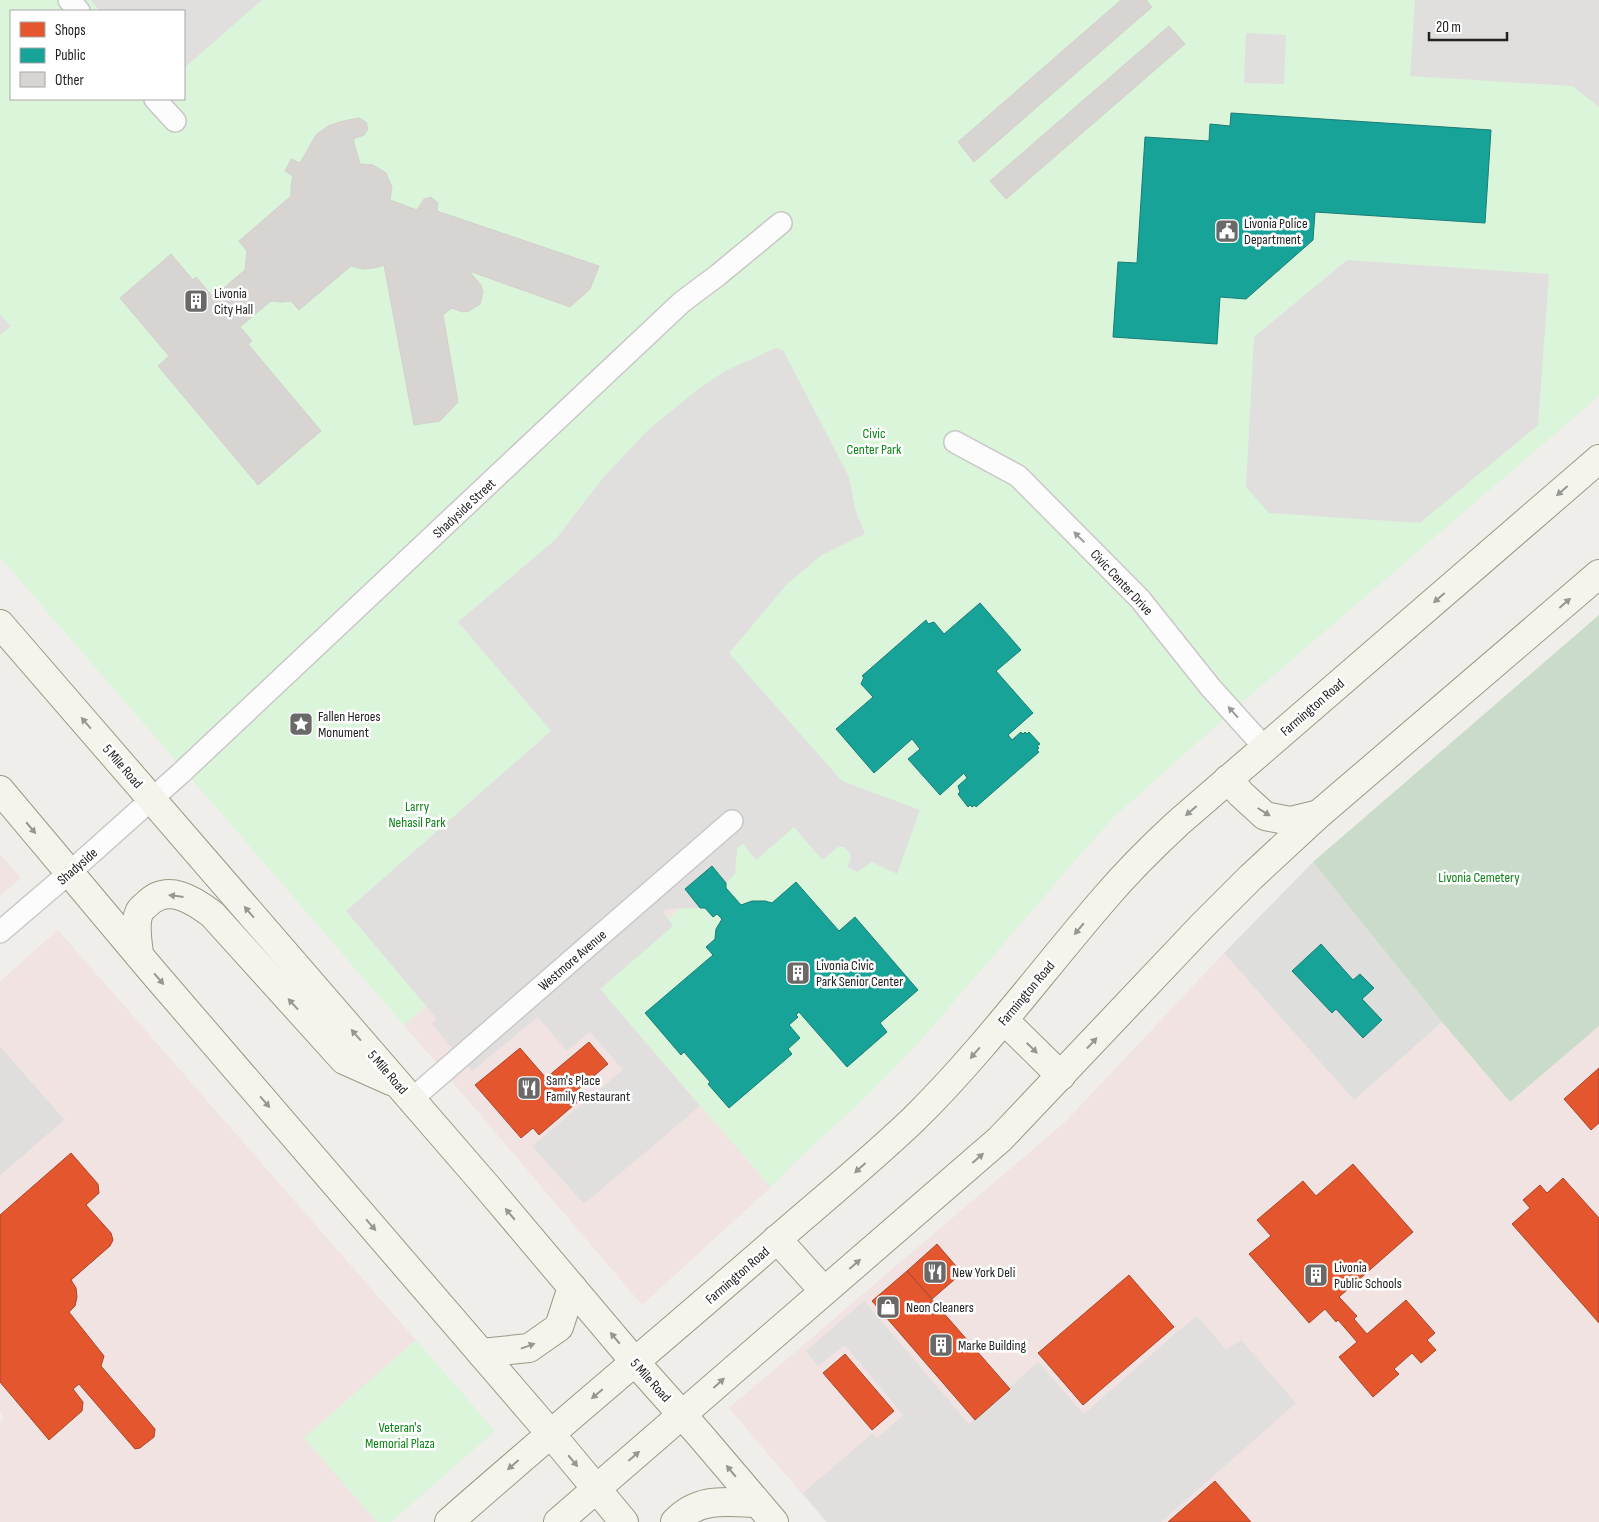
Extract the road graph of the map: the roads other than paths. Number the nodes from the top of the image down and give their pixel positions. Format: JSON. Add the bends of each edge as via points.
{"nodes":[{"id":1,"x":69,"y":0,"type":"edge"},
{"id":2,"x":78,"y":10,"type":"edge"},
{"id":3,"x":156,"y":100,"type":"edge"},
{"id":4,"x":175,"y":121,"type":"dead end"},
{"id":5,"x":781,"y":223,"type":"dead end"},
{"id":6,"x":955,"y":442,"type":"dead end"},
{"id":7,"x":1599,"y":460,"type":"edge"},
{"id":8,"x":1599,"y":574,"type":"edge"},
{"id":9,"x":0,"y":624,"type":"edge"},
{"id":10,"x":1265,"y":748,"type":"junction"},
{"id":11,"x":1228,"y":779,"type":"junction"},
{"id":12,"x":0,"y":790,"type":"edge"},
{"id":13,"x":152,"y":799,"type":"junction"},
{"id":14,"x":1319,"y":814,"type":"junction"},
{"id":15,"x":732,"y":821,"type":"dead end"},
{"id":16,"x":69,"y":873,"type":"junction"},
{"id":17,"x":0,"y":932,"type":"edge"},
{"id":18,"x":138,"y":955,"type":"junction"},
{"id":19,"x":1004,"y":1020,"type":"junction"},
{"id":20,"x":1061,"y":1076,"type":"junction"},
{"id":21,"x":406,"y":1092,"type":"junction"},
{"id":22,"x":777,"y":1239,"type":"junction"},
{"id":23,"x":572,"y":1287,"type":"junction"},
{"id":24,"x":824,"y":1291,"type":"junction"},
{"id":25,"x":481,"y":1353,"type":"junction"},
{"id":26,"x":635,"y":1362,"type":"junction"},
{"id":27,"x":682,"y":1414,"type":"junction"},
{"id":28,"x":550,"y":1433,"type":"junction"},
{"id":29,"x":597,"y":1488,"type":"junction"},
{"id":30,"x":766,"y":1512,"type":"edge"},
{"id":31,"x":449,"y":1522,"type":"edge"},
{"id":32,"x":558,"y":1522,"type":"edge"},
{"id":33,"x":624,"y":1522,"type":"edge"},
{"id":34,"x":675,"y":1522,"type":"edge"}],
"edges":[{"from":1,"to":2,"type":"street"},
{"from":3,"to":4,"type":"street"},
{"from":5,"to":13,"type":"street","name":"Shadyside Street","via":[[682,302]]},
{"from":10,"to":6,"type":"street","name":"Civic Center Drive","one_way":true,"via":[[1211,688],[1140,599],[1018,476]]},
{"from":7,"to":10,"type":"main road","name":"Farmington Road","one_way":true},
{"from":14,"to":8,"type":"main road","one_way":true},
{"from":13,"to":9,"type":"main road","name":"5 Mile Road","one_way":true},
{"from":10,"to":11,"type":"main road","name":"Farmington Road"},
{"from":11,"to":14,"type":"main road","one_way":true,"via":[[1265,816],[1290,821]]},
{"from":11,"to":19,"type":"main road","name":"Farmington Road","one_way":true,"via":[[1134,865]]},
{"from":12,"to":16,"type":"main road","one_way":true},
{"from":13,"to":16,"type":"street","name":"Shadyside"},
{"from":21,"to":13,"type":"main road","name":"5 Mile Road","one_way":true},
{"from":20,"to":14,"type":"main road","one_way":true,"via":[[1202,926]]},
{"from":15,"to":21,"type":"street","name":"Westmore Avenue"},
{"from":16,"to":17,"type":"street","name":"Shadyside"},
{"from":16,"to":18,"type":"main road"},
{"from":21,"to":18,"type":"main road","one_way":true,"via":[[344,1060],[212,914],[192,899],[162,895],[150,900],[139,912]]},
{"from":18,"to":25,"type":"main road","one_way":true},
{"from":19,"to":20,"type":"main road","one_way":true},
{"from":19,"to":22,"type":"main road","name":"Farmington Road","one_way":true,"via":[[947,1086],[912,1120]]},
{"from":24,"to":20,"type":"main road","one_way":true,"via":[[1000,1139]]},
{"from":23,"to":21,"type":"main road","name":"5 Mile Road","one_way":true},
{"from":22,"to":24,"type":"main road"},
{"from":22,"to":26,"type":"main road","name":"Farmington Road"},
{"from":25,"to":23,"type":"main road","one_way":true,"via":[[529,1348],[559,1328]]},
{"from":26,"to":23,"type":"main road","name":"5 Mile Road","one_way":true},
{"from":27,"to":24,"type":"main road","one_way":true},
{"from":25,"to":28,"type":"main road"},
{"from":26,"to":27,"type":"main road","name":"5 Mile Road"},
{"from":26,"to":28,"type":"main road","name":"Farmington Road","one_way":true},
{"from":29,"to":27,"type":"main road","one_way":true},
{"from":30,"to":27,"type":"main road","name":"5 Mile Road","one_way":true},
{"from":28,"to":29,"type":"main road","one_way":true},
{"from":28,"to":31,"type":"main road","name":"Farmington Road","one_way":true},
{"from":29,"to":32,"type":"main road"},
{"from":29,"to":33,"type":"main road"},
{"from":30,"to":34,"type":"main road","via":[[727,1502],[702,1503]]}]}
